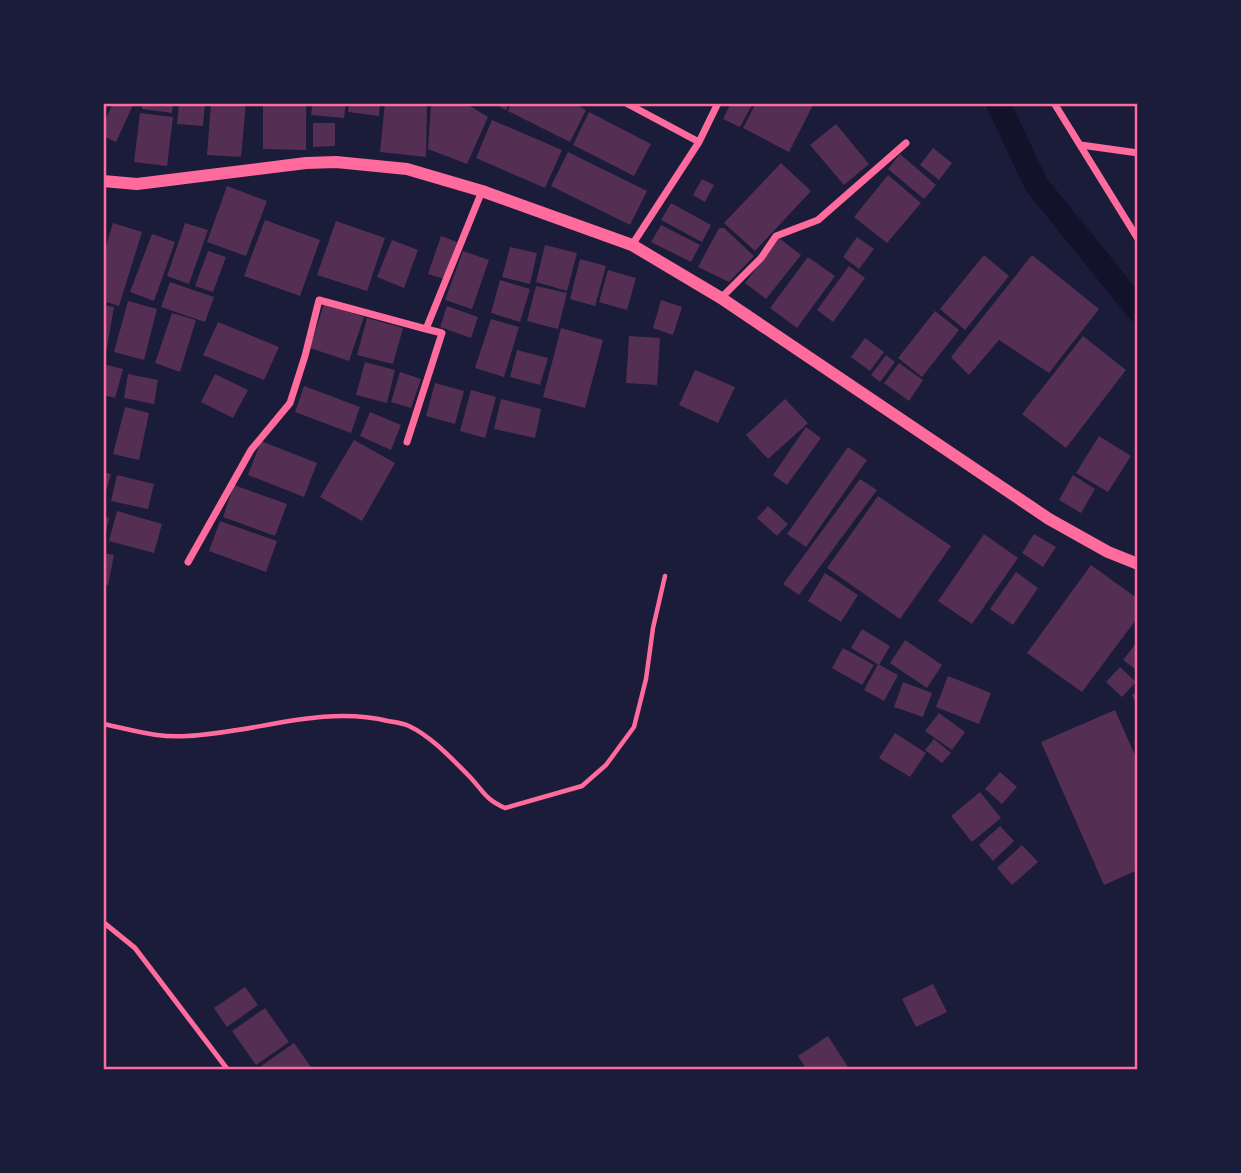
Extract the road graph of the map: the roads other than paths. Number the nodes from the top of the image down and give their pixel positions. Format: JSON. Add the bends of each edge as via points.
{"nodes":[{"id":1,"x":626,"y":103,"type":"edge"},
{"id":2,"x":718,"y":103,"type":"edge"},
{"id":3,"x":1054,"y":103,"type":"edge"},
{"id":4,"x":699,"y":142,"type":"junction"},
{"id":5,"x":906,"y":144,"type":"dead end"},
{"id":6,"x":1081,"y":145,"type":"junction"},
{"id":7,"x":1138,"y":153,"type":"edge"},
{"id":8,"x":103,"y":181,"type":"edge"},
{"id":9,"x":482,"y":191,"type":"junction"},
{"id":10,"x":1138,"y":239,"type":"edge"},
{"id":11,"x":632,"y":245,"type":"junction"},
{"id":12,"x":721,"y":298,"type":"junction"},
{"id":13,"x":426,"y":329,"type":"junction"},
{"id":14,"x":407,"y":442,"type":"dead end"},
{"id":15,"x":188,"y":562,"type":"dead end"},
{"id":16,"x":1138,"y":564,"type":"edge"},
{"id":17,"x":103,"y":922,"type":"edge"},
{"id":18,"x":228,"y":1070,"type":"edge"}],
"edges":[{"from":1,"to":4,"type":"street"},
{"from":2,"to":4,"type":"street"},
{"from":3,"to":6,"type":"street"},
{"from":4,"to":11,"type":"street"},
{"from":5,"to":12,"type":"street","via":[[818,219],[776,236]]},
{"from":6,"to":7,"type":"street"},
{"from":6,"to":10,"type":"street"},
{"from":8,"to":9,"type":"street","via":[[136,184],[335,162],[407,169]]},
{"from":9,"to":11,"type":"street"},
{"from":9,"to":13,"type":"street"},
{"from":11,"to":12,"type":"street"},
{"from":12,"to":16,"type":"street","via":[[1049,519]]},
{"from":13,"to":14,"type":"street","via":[[442,333]]},
{"from":13,"to":15,"type":"street","via":[[319,300],[290,403],[251,450]]},
{"from":17,"to":18,"type":"lane","via":[[135,948]]}]}
